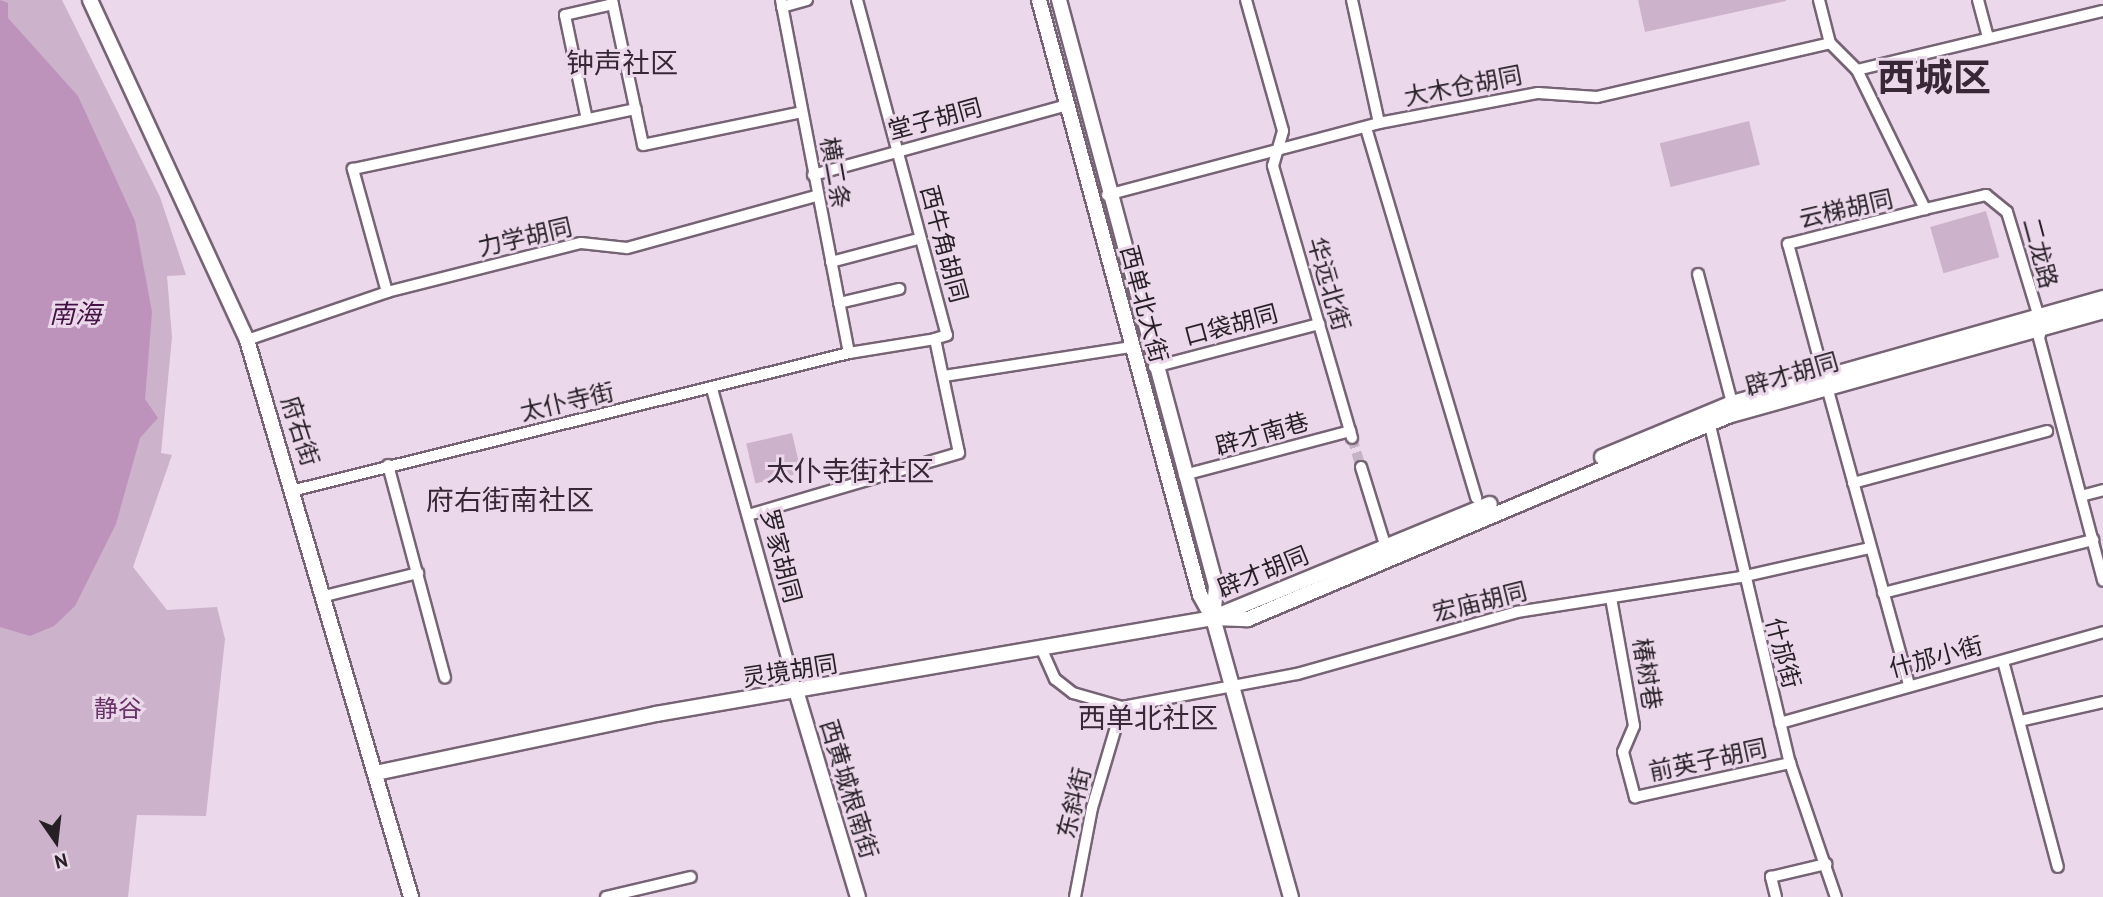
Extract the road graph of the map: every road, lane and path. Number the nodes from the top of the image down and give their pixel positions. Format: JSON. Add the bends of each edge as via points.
{"nodes":[{"id":1,"x":90,"y":0,"type":"edge"},
{"id":2,"x":807,"y":0,"type":"edge"},
{"id":3,"x":857,"y":0,"type":"edge"},
{"id":4,"x":1039,"y":0,"type":"edge"},
{"id":5,"x":1059,"y":0,"type":"edge"},
{"id":6,"x":1245,"y":0,"type":"edge"},
{"id":7,"x":1352,"y":0,"type":"edge"},
{"id":8,"x":1819,"y":0,"type":"edge"},
{"id":9,"x":1978,"y":0,"type":"edge"},
{"id":10,"x":612,"y":2,"type":"edge"},
{"id":11,"x":782,"y":4,"type":"edge"},
{"id":12,"x":2103,"y":12,"type":"edge"},
{"id":13,"x":1988,"y":38,"type":"junction"},
{"id":14,"x":1830,"y":43,"type":"junction"},
{"id":15,"x":1857,"y":70,"type":"junction"},
{"id":16,"x":1067,"y":105,"type":"junction"},
{"id":17,"x":636,"y":109,"type":"junction"},
{"id":18,"x":802,"y":112,"type":"junction"},
{"id":19,"x":586,"y":115,"type":"junction"},
{"id":20,"x":1380,"y":123,"type":"junction"},
{"id":21,"x":1366,"y":128,"type":"junction"},
{"id":22,"x":1278,"y":148,"type":"junction"},
{"id":23,"x":897,"y":151,"type":"junction"},
{"id":24,"x":813,"y":175,"type":"junction"},
{"id":25,"x":1107,"y":195,"type":"junction"},
{"id":26,"x":816,"y":196,"type":"junction"},
{"id":27,"x":1925,"y":209,"type":"junction"},
{"id":28,"x":918,"y":239,"type":"dead end"},
{"id":29,"x":831,"y":262,"type":"junction"},
{"id":30,"x":1698,"y":274,"type":"dead end"},
{"id":31,"x":899,"y":289,"type":"dead end"},
{"id":32,"x":387,"y":292,"type":"junction"},
{"id":33,"x":2103,"y":298,"type":"edge"},
{"id":34,"x":839,"y":303,"type":"junction"},
{"id":35,"x":2103,"y":311,"type":"edge"},
{"id":36,"x":2040,"y":322,"type":"junction"},
{"id":37,"x":1319,"y":324,"type":"junction"},
{"id":38,"x":935,"y":339,"type":"junction"},
{"id":39,"x":247,"y":340,"type":"junction"},
{"id":40,"x":1132,"y":347,"type":"junction"},
{"id":41,"x":849,"y":353,"type":"junction"},
{"id":42,"x":1154,"y":367,"type":"junction"},
{"id":43,"x":944,"y":376,"type":"junction"},
{"id":44,"x":1825,"y":382,"type":"junction"},
{"id":45,"x":712,"y":389,"type":"junction"},
{"id":46,"x":1732,"y":403,"type":"junction"},
{"id":47,"x":1708,"y":419,"type":"junction"},
{"id":48,"x":2047,"y":431,"type":"dead end"},
{"id":49,"x":1351,"y":434,"type":"joint"},
{"id":50,"x":388,"y":465,"type":"junction"},
{"id":51,"x":1361,"y":467,"type":"tunnel mouth"},
{"id":52,"x":1184,"y":475,"type":"junction"},
{"id":53,"x":1853,"y":483,"type":"junction"},
{"id":54,"x":295,"y":490,"type":"junction"},
{"id":55,"x":2103,"y":491,"type":"edge"},
{"id":56,"x":2081,"y":496,"type":"junction"},
{"id":57,"x":1476,"y":498,"type":"dead end"},
{"id":58,"x":749,"y":515,"type":"junction"},
{"id":59,"x":2093,"y":540,"type":"junction"},
{"id":60,"x":1386,"y":548,"type":"junction"},
{"id":61,"x":1870,"y":548,"type":"junction"},
{"id":62,"x":418,"y":573,"type":"junction"},
{"id":63,"x":1741,"y":577,"type":"junction"},
{"id":64,"x":2103,"y":581,"type":"edge"},
{"id":65,"x":1883,"y":593,"type":"junction"},
{"id":66,"x":325,"y":596,"type":"junction"},
{"id":67,"x":1611,"y":598,"type":"junction"},
{"id":68,"x":1206,"y":619,"type":"junction"},
{"id":69,"x":2103,"y":632,"type":"edge"},
{"id":70,"x":1042,"y":650,"type":"junction"},
{"id":71,"x":2003,"y":661,"type":"junction"},
{"id":72,"x":445,"y":677,"type":"dead end"},
{"id":73,"x":1909,"y":684,"type":"junction"},
{"id":74,"x":1233,"y":687,"type":"junction"},
{"id":75,"x":797,"y":694,"type":"junction"},
{"id":76,"x":2103,"y":702,"type":"edge"},
{"id":77,"x":1122,"y":707,"type":"junction"},
{"id":78,"x":2020,"y":721,"type":"junction"},
{"id":79,"x":1780,"y":723,"type":"junction"},
{"id":80,"x":1790,"y":763,"type":"junction"},
{"id":81,"x":376,"y":773,"type":"junction"},
{"id":82,"x":1635,"y":797,"type":"joint"},
{"id":83,"x":1826,"y":864,"type":"junction"},
{"id":84,"x":2058,"y":867,"type":"dead end"},
{"id":85,"x":691,"y":877,"type":"dead end"},
{"id":86,"x":411,"y":897,"type":"edge"},
{"id":87,"x":606,"y":897,"type":"edge"},
{"id":88,"x":858,"y":897,"type":"edge"},
{"id":89,"x":1075,"y":897,"type":"edge"},
{"id":90,"x":1291,"y":897,"type":"edge"},
{"id":91,"x":1776,"y":897,"type":"edge"},
{"id":92,"x":1836,"y":897,"type":"edge"}],
"edges":[{"from":1,"to":39,"type":"main road","name":"府右街"},
{"from":2,"to":11,"type":"street"},
{"from":3,"to":23,"type":"street"},
{"from":4,"to":16,"type":"main road","name":"西单北大街"},
{"from":5,"to":25,"type":"main road","name":"西单北大街"},
{"from":6,"to":22,"type":"street","name":"华远北街","via":[[1283,131]]},
{"from":7,"to":20,"type":"street"},
{"from":8,"to":14,"type":"street"},
{"from":9,"to":13,"type":"street"},
{"from":10,"to":17,"type":"street"},
{"from":10,"to":19,"type":"street","via":[[565,15]]},
{"from":11,"to":18,"type":"street","name":"横二条"},
{"from":12,"to":13,"type":"street"},
{"from":13,"to":15,"type":"street"},
{"from":14,"to":15,"type":"street"},
{"from":14,"to":20,"type":"street","name":"大木仓胡同","via":[[1597,97],[1538,93]]},
{"from":15,"to":27,"type":"street"},
{"from":16,"to":23,"type":"street","name":"堂子胡同"},
{"from":16,"to":40,"type":"main road","name":"西单北大街"},
{"from":17,"to":18,"type":"street","via":[[643,145]]},
{"from":17,"to":19,"type":"street"},
{"from":18,"to":24,"type":"street","name":"横二条"},
{"from":19,"to":32,"type":"street","via":[[353,169]]},
{"from":20,"to":21,"type":"street","name":"大木仓胡同"},
{"from":21,"to":22,"type":"street","name":"大木仓胡同"},
{"from":21,"to":57,"type":"street"},
{"from":22,"to":25,"type":"street","name":"大木仓胡同"},
{"from":22,"to":37,"type":"street","name":"华远北街","via":[[1273,166]]},
{"from":23,"to":24,"type":"street","name":"堂子胡同"},
{"from":23,"to":38,"type":"street","name":"西牛角胡同","via":[[947,335]]},
{"from":24,"to":26,"type":"street","name":"横二条"},
{"from":25,"to":42,"type":"main road","name":"西单北大街"},
{"from":26,"to":29,"type":"street","name":"横二条"},
{"from":26,"to":32,"type":"street","name":"力学胡同","via":[[627,248],[582,243]]},
{"from":27,"to":36,"type":"street","name":"二龙路","via":[[1973,196],[2002,203]]},
{"from":27,"to":44,"type":"street","name":"云梯胡同","via":[[1788,244]]},
{"from":28,"to":29,"type":"street"},
{"from":29,"to":34,"type":"street","name":"横二条"},
{"from":30,"to":46,"type":"street"},
{"from":31,"to":34,"type":"street"},
{"from":32,"to":39,"type":"street","name":"力学胡同"},
{"from":33,"to":36,"type":"main road","name":"辟才胡同"},
{"from":34,"to":41,"type":"street","name":"横二条"},
{"from":35,"to":36,"type":"main road","name":"辟才胡同"},
{"from":36,"to":44,"type":"main road","name":"辟才胡同"},
{"from":36,"to":56,"type":"street","name":"二龙路","via":[[2039,338]]},
{"from":37,"to":42,"type":"street","name":"口袋胡同"},
{"from":37,"to":49,"type":"street","name":"华远北街"},
{"from":38,"to":41,"type":"street","name":"太仆寺街"},
{"from":38,"to":43,"type":"street"},
{"from":39,"to":54,"type":"main road","name":"府右街"},
{"from":40,"to":43,"type":"street"},
{"from":40,"to":68,"type":"main road","name":"西单北大街"},
{"from":41,"to":45,"type":"street","name":"太仆寺街"},
{"from":42,"to":52,"type":"main road","name":"西单北大街"},
{"from":43,"to":58,"type":"street","via":[[960,453]]},
{"from":44,"to":46,"type":"main road","name":"辟才胡同"},
{"from":44,"to":47,"type":"main road","name":"辟才胡同"},
{"from":44,"to":53,"type":"street"},
{"from":45,"to":50,"type":"street","name":"太仆寺街"},
{"from":45,"to":58,"type":"street","name":"罗家胡同"},
{"from":46,"to":47,"type":"main road","name":"辟才胡同"},
{"from":47,"to":60,"type":"main road","name":"辟才胡同"},
{"from":47,"to":63,"type":"street","name":"什邡街"},
{"from":47,"to":68,"type":"main road","name":"辟才胡同","via":[[1248,619]]},
{"from":48,"to":53,"type":"street"},
{"from":49,"to":52,"type":"street","name":"辟才南巷"},
{"from":50,"to":54,"type":"street","name":"太仆寺街"},
{"from":50,"to":62,"type":"street"},
{"from":51,"to":60,"type":"street"},
{"from":52,"to":68,"type":"main road","name":"西单北大街","via":[[1216,586]]},
{"from":53,"to":61,"type":"street"},
{"from":54,"to":66,"type":"main road","name":"府右街"},
{"from":55,"to":56,"type":"street"},
{"from":56,"to":59,"type":"street","name":"二龙路"},
{"from":58,"to":75,"type":"street","name":"罗家胡同"},
{"from":59,"to":64,"type":"street","name":"二龙路"},
{"from":59,"to":65,"type":"street"},
{"from":60,"to":68,"type":"main road","name":"辟才胡同"},
{"from":61,"to":63,"type":"street","name":"宏庙胡同"},
{"from":61,"to":65,"type":"street"},
{"from":62,"to":66,"type":"street"},
{"from":62,"to":72,"type":"street"},
{"from":63,"to":67,"type":"street","name":"宏庙胡同"},
{"from":63,"to":79,"type":"street","name":"什邡街"},
{"from":65,"to":73,"type":"street"},
{"from":66,"to":81,"type":"main road","name":"府右街"},
{"from":67,"to":74,"type":"street","name":"宏庙胡同","via":[[1517,612]]},
{"from":67,"to":82,"type":"street","name":"椿树巷","via":[[1634,726],[1623,752]]},
{"from":68,"to":70,"type":"main road","name":"灵境胡同"},
{"from":68,"to":74,"type":"main road","name":"西单北大街"},
{"from":69,"to":71,"type":"street","name":"什邡小街"},
{"from":70,"to":75,"type":"main road","name":"灵境胡同"},
{"from":70,"to":77,"type":"street","via":[[1055,678],[1073,693]]},
{"from":71,"to":73,"type":"street","name":"什邡小街"},
{"from":71,"to":78,"type":"street"},
{"from":73,"to":79,"type":"street","name":"什邡小街"},
{"from":74,"to":77,"type":"street"},
{"from":74,"to":90,"type":"main road","name":"西单北大街"},
{"from":75,"to":81,"type":"main road","name":"灵境胡同","via":[[656,714]]},
{"from":75,"to":88,"type":"main road","name":"西黄城根南街"},
{"from":76,"to":78,"type":"street"},
{"from":77,"to":89,"type":"street","name":"东斜街","via":[[1092,808]]},
{"from":78,"to":84,"type":"street"},
{"from":79,"to":80,"type":"street","name":"什邡街"},
{"from":80,"to":82,"type":"street","name":"前英子胡同"},
{"from":80,"to":83,"type":"street","name":"什邡街"},
{"from":81,"to":86,"type":"main road","name":"府右街"},
{"from":83,"to":91,"type":"street","via":[[1771,877]]},
{"from":83,"to":92,"type":"street","name":"什邡街"},
{"from":85,"to":87,"type":"street"}]}
